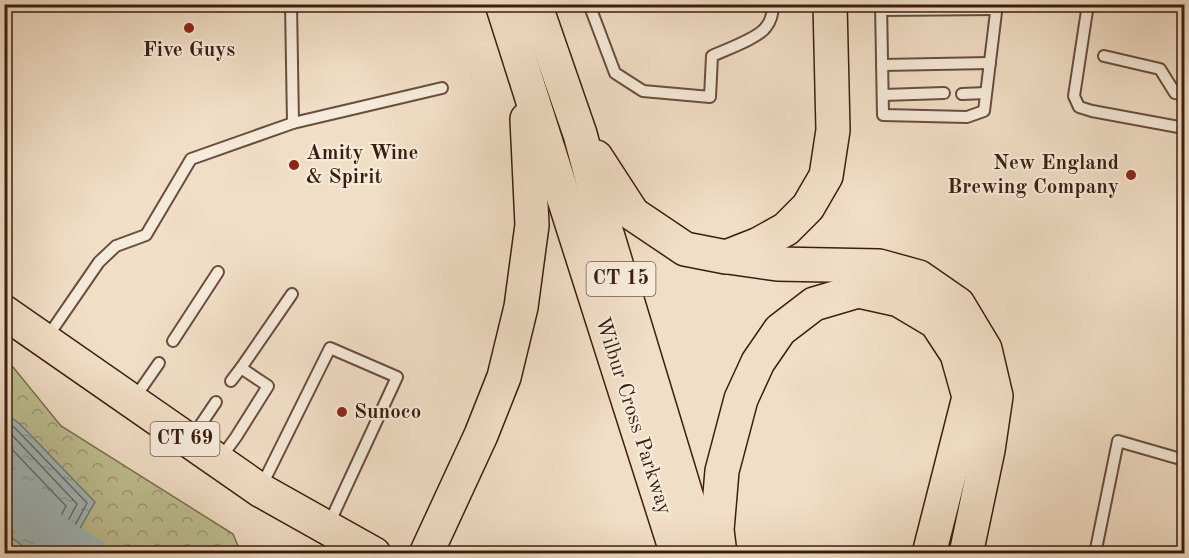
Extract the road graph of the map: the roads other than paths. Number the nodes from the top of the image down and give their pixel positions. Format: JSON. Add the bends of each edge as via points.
{"nodes":[{"id":1,"x":291,"y":4,"type":"edge"},
{"id":2,"x":502,"y":4,"type":"edge"},
{"id":3,"x":535,"y":4,"type":"edge"},
{"id":4,"x":589,"y":4,"type":"edge"},
{"id":5,"x":773,"y":4,"type":"edge"},
{"id":6,"x":830,"y":4,"type":"edge"},
{"id":7,"x":1088,"y":4,"type":"edge"},
{"id":8,"x":881,"y":7,"type":"edge"},
{"id":9,"x":997,"y":7,"type":"edge"},
{"id":10,"x":1104,"y":56,"type":"dead end"},
{"id":11,"x":990,"y":63,"type":"junction"},
{"id":12,"x":882,"y":65,"type":"junction"},
{"id":13,"x":524,"y":73,"type":"junction"},
{"id":14,"x":442,"y":88,"type":"dead end"},
{"id":15,"x":944,"y":93,"type":"dead end"},
{"id":16,"x":986,"y":93,"type":"junction"},
{"id":17,"x":962,"y":94,"type":"dead end"},
{"id":18,"x":883,"y":95,"type":"junction"},
{"id":19,"x":1185,"y":95,"type":"edge"},
{"id":20,"x":293,"y":123,"type":"junction"},
{"id":21,"x":1185,"y":128,"type":"edge"},
{"id":22,"x":580,"y":134,"type":"junction"},
{"id":23,"x":726,"y":257,"type":"junction"},
{"id":24,"x":218,"y":272,"type":"dead end"},
{"id":25,"x":292,"y":294,"type":"dead end"},
{"id":26,"x":4,"y":312,"type":"edge"},
{"id":27,"x":45,"y":340,"type":"junction"},
{"id":28,"x":173,"y":341,"type":"dead end"},
{"id":29,"x":159,"y":363,"type":"dead end"},
{"id":30,"x":241,"y":368,"type":"junction"},
{"id":31,"x":231,"y":381,"type":"dead end"},
{"id":32,"x":132,"y":402,"type":"junction"},
{"id":33,"x":216,"y":402,"type":"dead end"},
{"id":34,"x":189,"y":441,"type":"junction"},
{"id":35,"x":1185,"y":460,"type":"edge"},
{"id":36,"x":218,"y":461,"type":"junction"},
{"id":37,"x":260,"y":490,"type":"junction"},
{"id":38,"x":328,"y":528,"type":"junction"},
{"id":39,"x":374,"y":554,"type":"edge"},
{"id":40,"x":426,"y":554,"type":"edge"},
{"id":41,"x":677,"y":554,"type":"edge"},
{"id":42,"x":705,"y":554,"type":"edge"},
{"id":43,"x":720,"y":554,"type":"edge"},
{"id":44,"x":929,"y":554,"type":"edge"},
{"id":45,"x":966,"y":554,"type":"edge"},
{"id":46,"x":1095,"y":554,"type":"edge"}],
"edges":[{"from":1,"to":20,"type":"lane"},
{"from":2,"to":13,"type":"main road","name":"Wilbur Cross Parkway","number":"CT 15"},
{"from":3,"to":22,"type":"main road","name":"Wilbur Cross Parkway","number":"CT 15"},
{"from":4,"to":5,"type":"lane","via":[[615,73],[644,91],[710,96],[712,56],[766,28]]},
{"from":6,"to":23,"type":"main road","via":[[833,130],[826,176],[808,207],[786,229]]},
{"from":7,"to":21,"type":"lane","via":[[1074,96],[1078,107]]},
{"from":8,"to":9,"type":"lane"},
{"from":8,"to":12,"type":"lane"},
{"from":9,"to":11,"type":"lane"},
{"from":10,"to":19,"type":"lane","via":[[1160,69],[1175,93]]},
{"from":11,"to":12,"type":"lane"},
{"from":11,"to":16,"type":"lane"},
{"from":12,"to":18,"type":"lane"},
{"from":13,"to":40,"type":"main road","via":[[532,225],[521,307],[501,386]]},
{"from":13,"to":41,"type":"main road","name":"Wilbur Cross Parkway","number":"CT 15"},
{"from":14,"to":20,"type":"lane"},
{"from":15,"to":18,"type":"lane"},
{"from":16,"to":17,"type":"lane"},
{"from":16,"to":18,"type":"lane","via":[[984,111],[967,117],[883,115]]},
{"from":20,"to":27,"type":"lane","via":[[191,159],[146,235],[116,246],[99,262]]},
{"from":22,"to":23,"type":"main road","via":[[633,214],[685,249]]},
{"from":22,"to":42,"type":"main road","name":"Wilbur Cross Parkway","number":"CT 15"},
{"from":23,"to":45,"type":"main road","via":[[777,264],[879,266],[920,277],[958,304],[985,349],[996,396]]},
{"from":24,"to":28,"type":"lane"},
{"from":25,"to":30,"type":"lane"},
{"from":26,"to":27,"type":"main road","number":"CT 69"},
{"from":27,"to":32,"type":"main road","number":"CT 69"},
{"from":29,"to":32,"type":"lane"},
{"from":30,"to":31,"type":"lane"},
{"from":30,"to":36,"type":"lane","via":[[268,387]]},
{"from":32,"to":34,"type":"main road","number":"CT 69"},
{"from":33,"to":34,"type":"lane"},
{"from":34,"to":36,"type":"main road","number":"CT 69"},
{"from":35,"to":46,"type":"lane","via":[[1118,441]]},
{"from":36,"to":37,"type":"main road","number":"CT 69"},
{"from":37,"to":38,"type":"main road","number":"CT 69"},
{"from":37,"to":38,"type":"lane","via":[[330,348],[397,376]]},
{"from":38,"to":39,"type":"main road","number":"CT 69"},
{"from":43,"to":44,"type":"main road","via":[[717,530],[722,471],[741,399],[758,362],[780,330],[814,304],[858,291],[899,300],[936,322],[957,354],[969,397]]}]}
